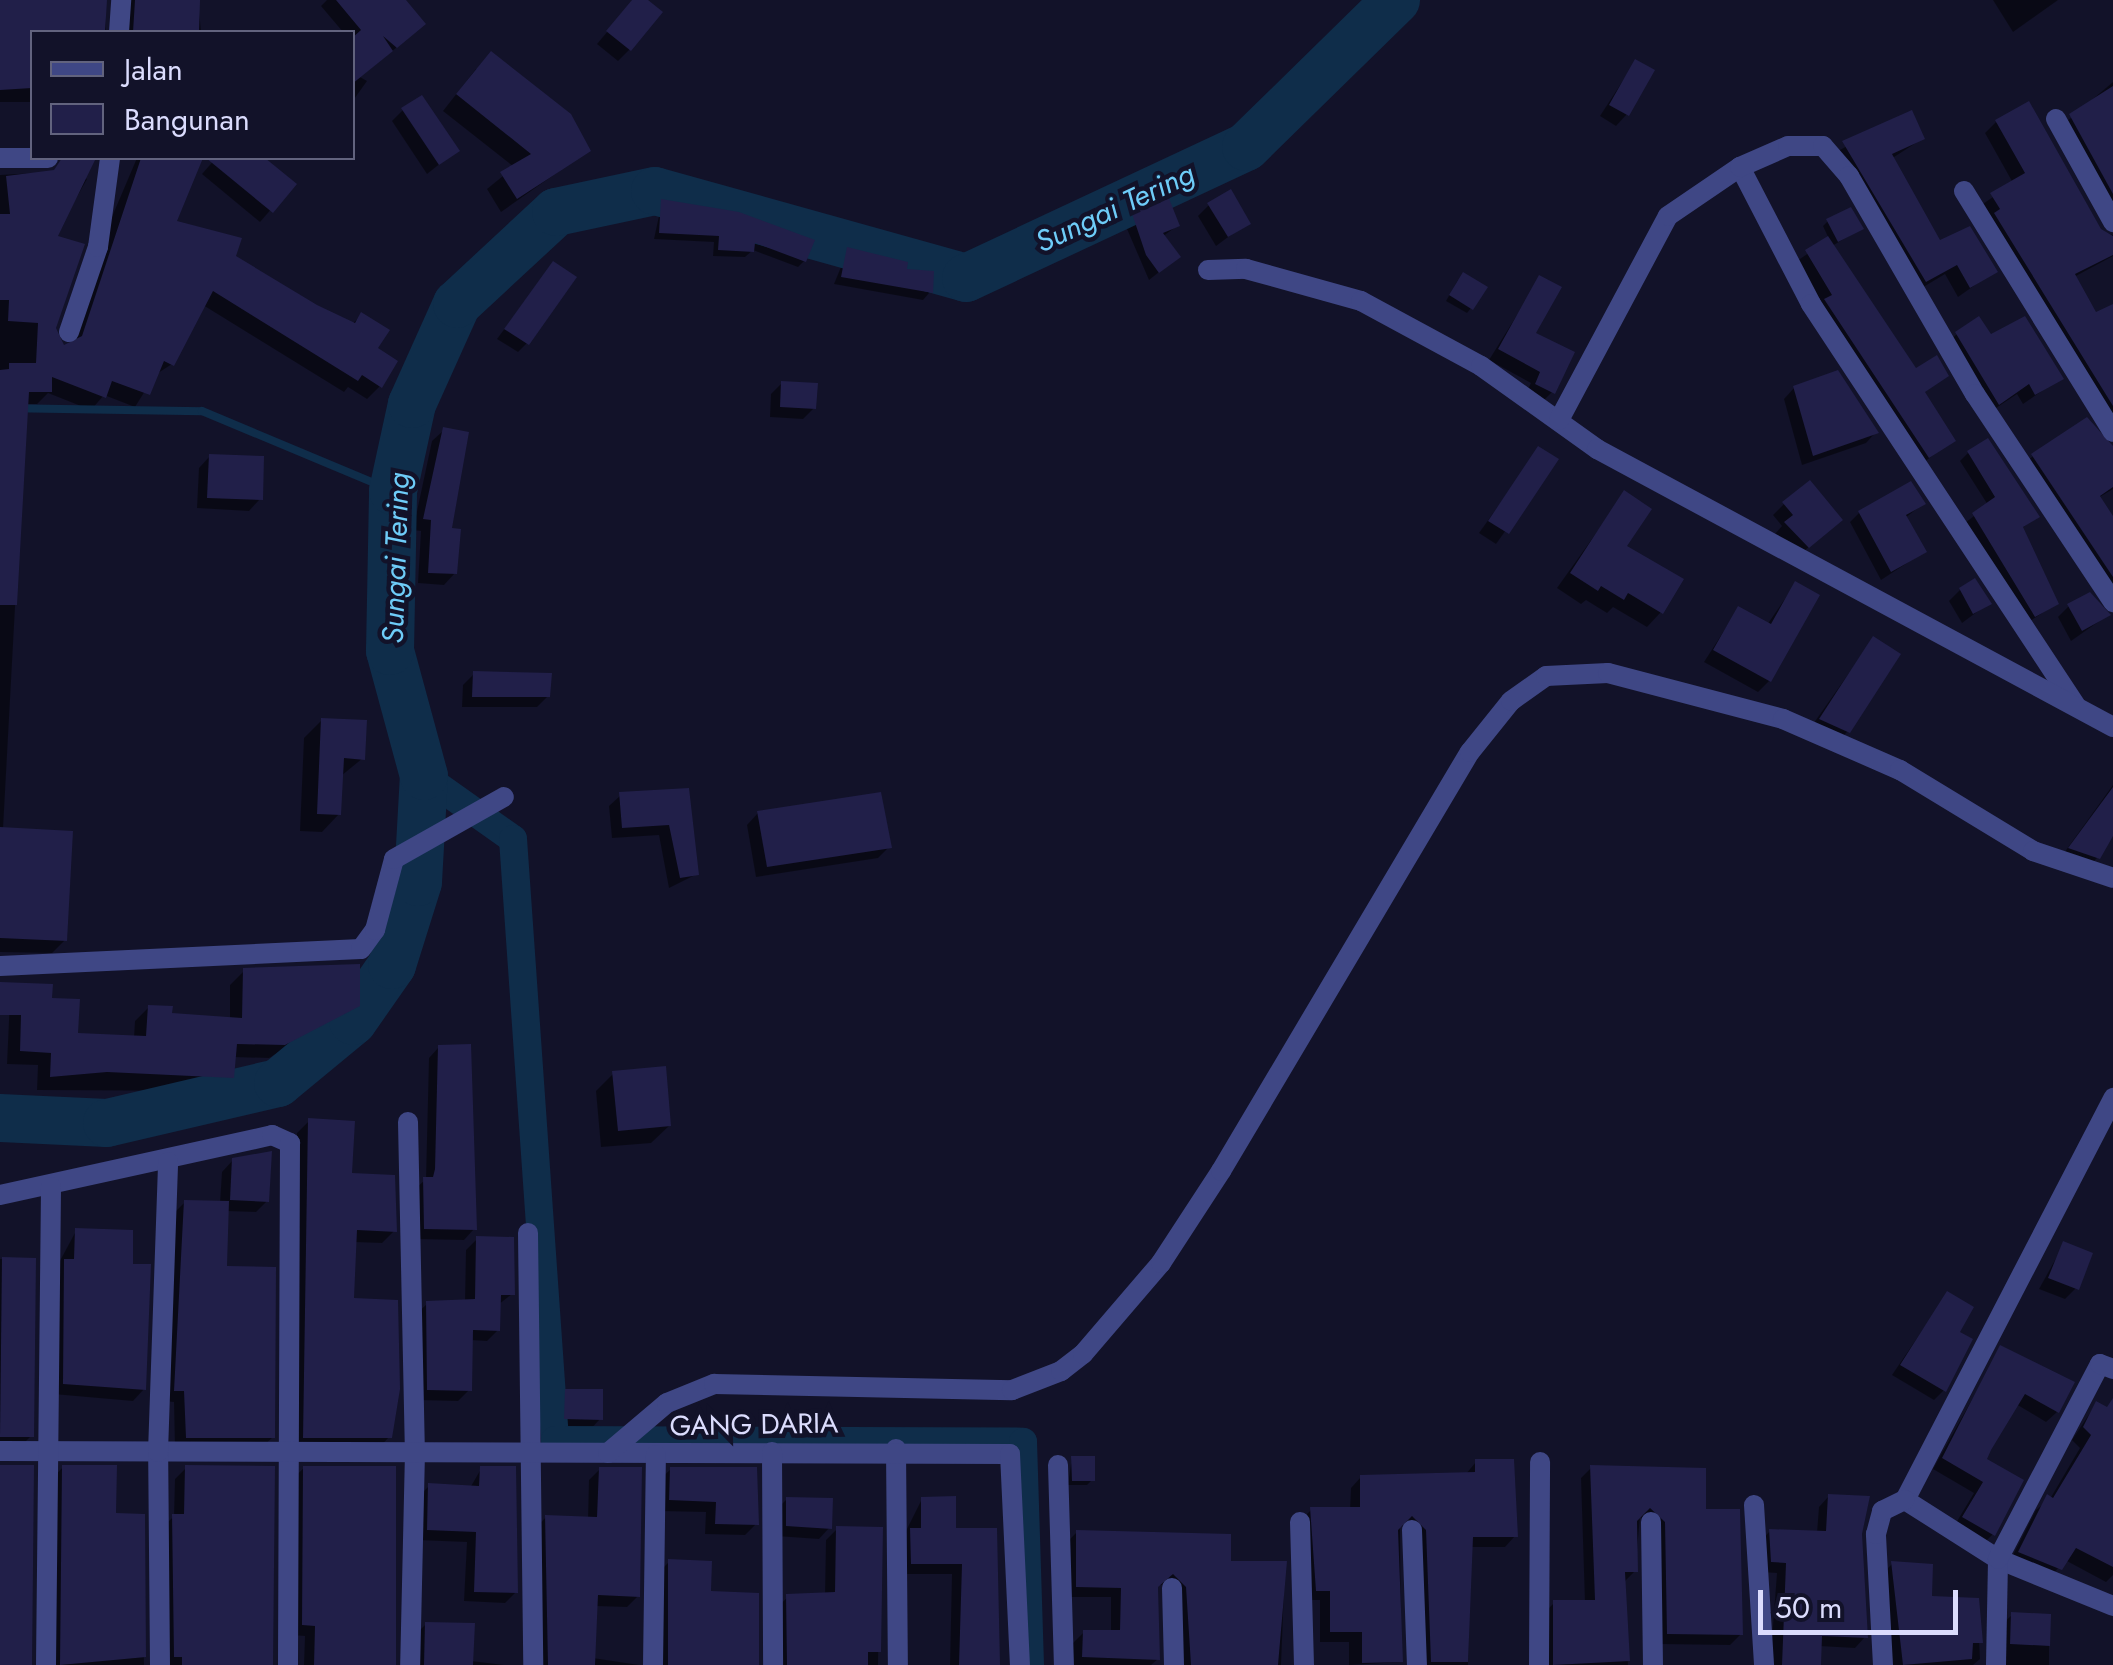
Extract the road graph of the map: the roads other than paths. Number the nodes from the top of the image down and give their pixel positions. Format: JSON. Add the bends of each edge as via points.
{"nodes":[{"id":1,"x":122,"y":0,"type":"edge"},
{"id":2,"x":119,"y":30,"type":"edge"},
{"id":3,"x":2056,"y":119,"type":"dead end"},
{"id":4,"x":0,"y":158,"type":"edge"},
{"id":5,"x":30,"y":158,"type":"edge"},
{"id":6,"x":110,"y":160,"type":"edge"},
{"id":7,"x":1740,"y":167,"type":"junction"},
{"id":8,"x":1964,"y":191,"type":"dead end"},
{"id":9,"x":2113,"y":222,"type":"edge"},
{"id":10,"x":1208,"y":270,"type":"dead end"},
{"id":11,"x":70,"y":332,"type":"dead end"},
{"id":12,"x":1559,"y":420,"type":"junction"},
{"id":13,"x":2113,"y":432,"type":"edge"},
{"id":14,"x":2113,"y":602,"type":"edge"},
{"id":15,"x":2076,"y":707,"type":"junction"},
{"id":16,"x":2113,"y":727,"type":"edge"},
{"id":17,"x":504,"y":797,"type":"dead end"},
{"id":18,"x":2113,"y":878,"type":"edge"},
{"id":19,"x":0,"y":966,"type":"edge"},
{"id":20,"x":2113,"y":1098,"type":"edge"},
{"id":21,"x":408,"y":1122,"type":"dead end"},
{"id":22,"x":168,"y":1162,"type":"junction"},
{"id":23,"x":51,"y":1187,"type":"junction"},
{"id":24,"x":0,"y":1196,"type":"edge"},
{"id":25,"x":528,"y":1233,"type":"dead end"},
{"id":26,"x":2113,"y":1369,"type":"edge"},
{"id":27,"x":613,"y":1448,"type":"junction"},
{"id":28,"x":896,"y":1448,"type":"junction"},
{"id":29,"x":288,"y":1450,"type":"junction"},
{"id":30,"x":533,"y":1450,"type":"junction"},
{"id":31,"x":0,"y":1451,"type":"edge"},
{"id":32,"x":45,"y":1452,"type":"junction"},
{"id":33,"x":158,"y":1452,"type":"junction"},
{"id":34,"x":414,"y":1452,"type":"junction"},
{"id":35,"x":772,"y":1452,"type":"junction"},
{"id":36,"x":656,"y":1455,"type":"junction"},
{"id":37,"x":1540,"y":1462,"type":"dead end"},
{"id":38,"x":1058,"y":1465,"type":"dead end"},
{"id":39,"x":1905,"y":1500,"type":"junction"},
{"id":40,"x":1754,"y":1505,"type":"dead end"},
{"id":41,"x":1300,"y":1522,"type":"dead end"},
{"id":42,"x":1651,"y":1522,"type":"dead end"},
{"id":43,"x":1412,"y":1530,"type":"dead end"},
{"id":44,"x":1998,"y":1559,"type":"junction"},
{"id":45,"x":1172,"y":1588,"type":"dead end"},
{"id":46,"x":2113,"y":1606,"type":"edge"},
{"id":47,"x":46,"y":1665,"type":"edge"},
{"id":48,"x":160,"y":1665,"type":"edge"},
{"id":49,"x":288,"y":1665,"type":"edge"},
{"id":50,"x":410,"y":1665,"type":"edge"},
{"id":51,"x":534,"y":1665,"type":"edge"},
{"id":52,"x":653,"y":1665,"type":"edge"},
{"id":53,"x":773,"y":1665,"type":"edge"},
{"id":54,"x":898,"y":1665,"type":"edge"},
{"id":55,"x":1020,"y":1665,"type":"edge"},
{"id":56,"x":1064,"y":1665,"type":"edge"},
{"id":57,"x":1174,"y":1665,"type":"edge"},
{"id":58,"x":1304,"y":1665,"type":"edge"},
{"id":59,"x":1417,"y":1665,"type":"edge"},
{"id":60,"x":1539,"y":1665,"type":"edge"},
{"id":61,"x":1653,"y":1665,"type":"edge"},
{"id":62,"x":1764,"y":1665,"type":"edge"},
{"id":63,"x":1883,"y":1665,"type":"edge"},
{"id":64,"x":1996,"y":1665,"type":"edge"}],
"edges":[{"from":1,"to":2,"type":"street"},
{"from":3,"to":9,"type":"street"},
{"from":4,"to":5,"type":"street"},
{"from":6,"to":11,"type":"street","via":[[98,248]]},
{"from":7,"to":12,"type":"street","via":[[1668,216]]},
{"from":7,"to":14,"type":"street","via":[[1788,146],[1831,152],[1975,394]]},
{"from":7,"to":15,"type":"street","via":[[1811,304]]},
{"from":8,"to":13,"type":"street"},
{"from":10,"to":12,"type":"street","via":[[1246,269],[1361,301],[1481,366]]},
{"from":12,"to":15,"type":"street","via":[[1597,449]]},
{"from":15,"to":16,"type":"street"},
{"from":17,"to":19,"type":"street","via":[[406,850],[385,872],[370,941],[343,954]]},
{"from":18,"to":27,"type":"street","via":[[2033,852],[1900,770],[1783,719],[1608,673],[1546,676],[1511,700],[1470,752],[1191,1217],[1120,1316],[1082,1354],[1061,1371],[1012,1390],[714,1384],[667,1403]]},
{"from":20,"to":39,"type":"street"},
{"from":21,"to":34,"type":"street"},
{"from":22,"to":23,"type":"street"},
{"from":22,"to":29,"type":"street","via":[[272,1135],[290,1143]]},
{"from":22,"to":33,"type":"street"},
{"from":23,"to":24,"type":"street"},
{"from":23,"to":32,"type":"street"},
{"from":25,"to":30,"type":"street"},
{"from":26,"to":44,"type":"street","via":[[2100,1364]]},
{"from":27,"to":30,"type":"street","name":"GANG DARIA"},
{"from":27,"to":36,"type":"street","name":"GANG DARIA"},
{"from":28,"to":35,"type":"street","name":"GANG DARIA"},
{"from":28,"to":54,"type":"street"},
{"from":28,"to":55,"type":"street","name":"GANG DARIA","via":[[1011,1454]]},
{"from":29,"to":33,"type":"street","name":"GANG DARIA"},
{"from":29,"to":34,"type":"street","name":"GANG DARIA"},
{"from":29,"to":49,"type":"street"},
{"from":30,"to":34,"type":"street","name":"GANG DARIA"},
{"from":30,"to":51,"type":"street"},
{"from":31,"to":32,"type":"street","name":"GANG DARIA"},
{"from":32,"to":33,"type":"street","name":"GANG DARIA"},
{"from":32,"to":47,"type":"street"},
{"from":33,"to":48,"type":"street"},
{"from":34,"to":50,"type":"street"},
{"from":35,"to":36,"type":"street","name":"GANG DARIA"},
{"from":35,"to":53,"type":"street"},
{"from":36,"to":52,"type":"street"},
{"from":37,"to":60,"type":"street"},
{"from":38,"to":56,"type":"street"},
{"from":39,"to":44,"type":"street"},
{"from":39,"to":63,"type":"street","via":[[1882,1511],[1876,1534]]},
{"from":40,"to":62,"type":"street"},
{"from":41,"to":58,"type":"street"},
{"from":42,"to":61,"type":"street"},
{"from":43,"to":59,"type":"street"},
{"from":44,"to":46,"type":"street"},
{"from":44,"to":64,"type":"street"},
{"from":45,"to":57,"type":"street"}]}
